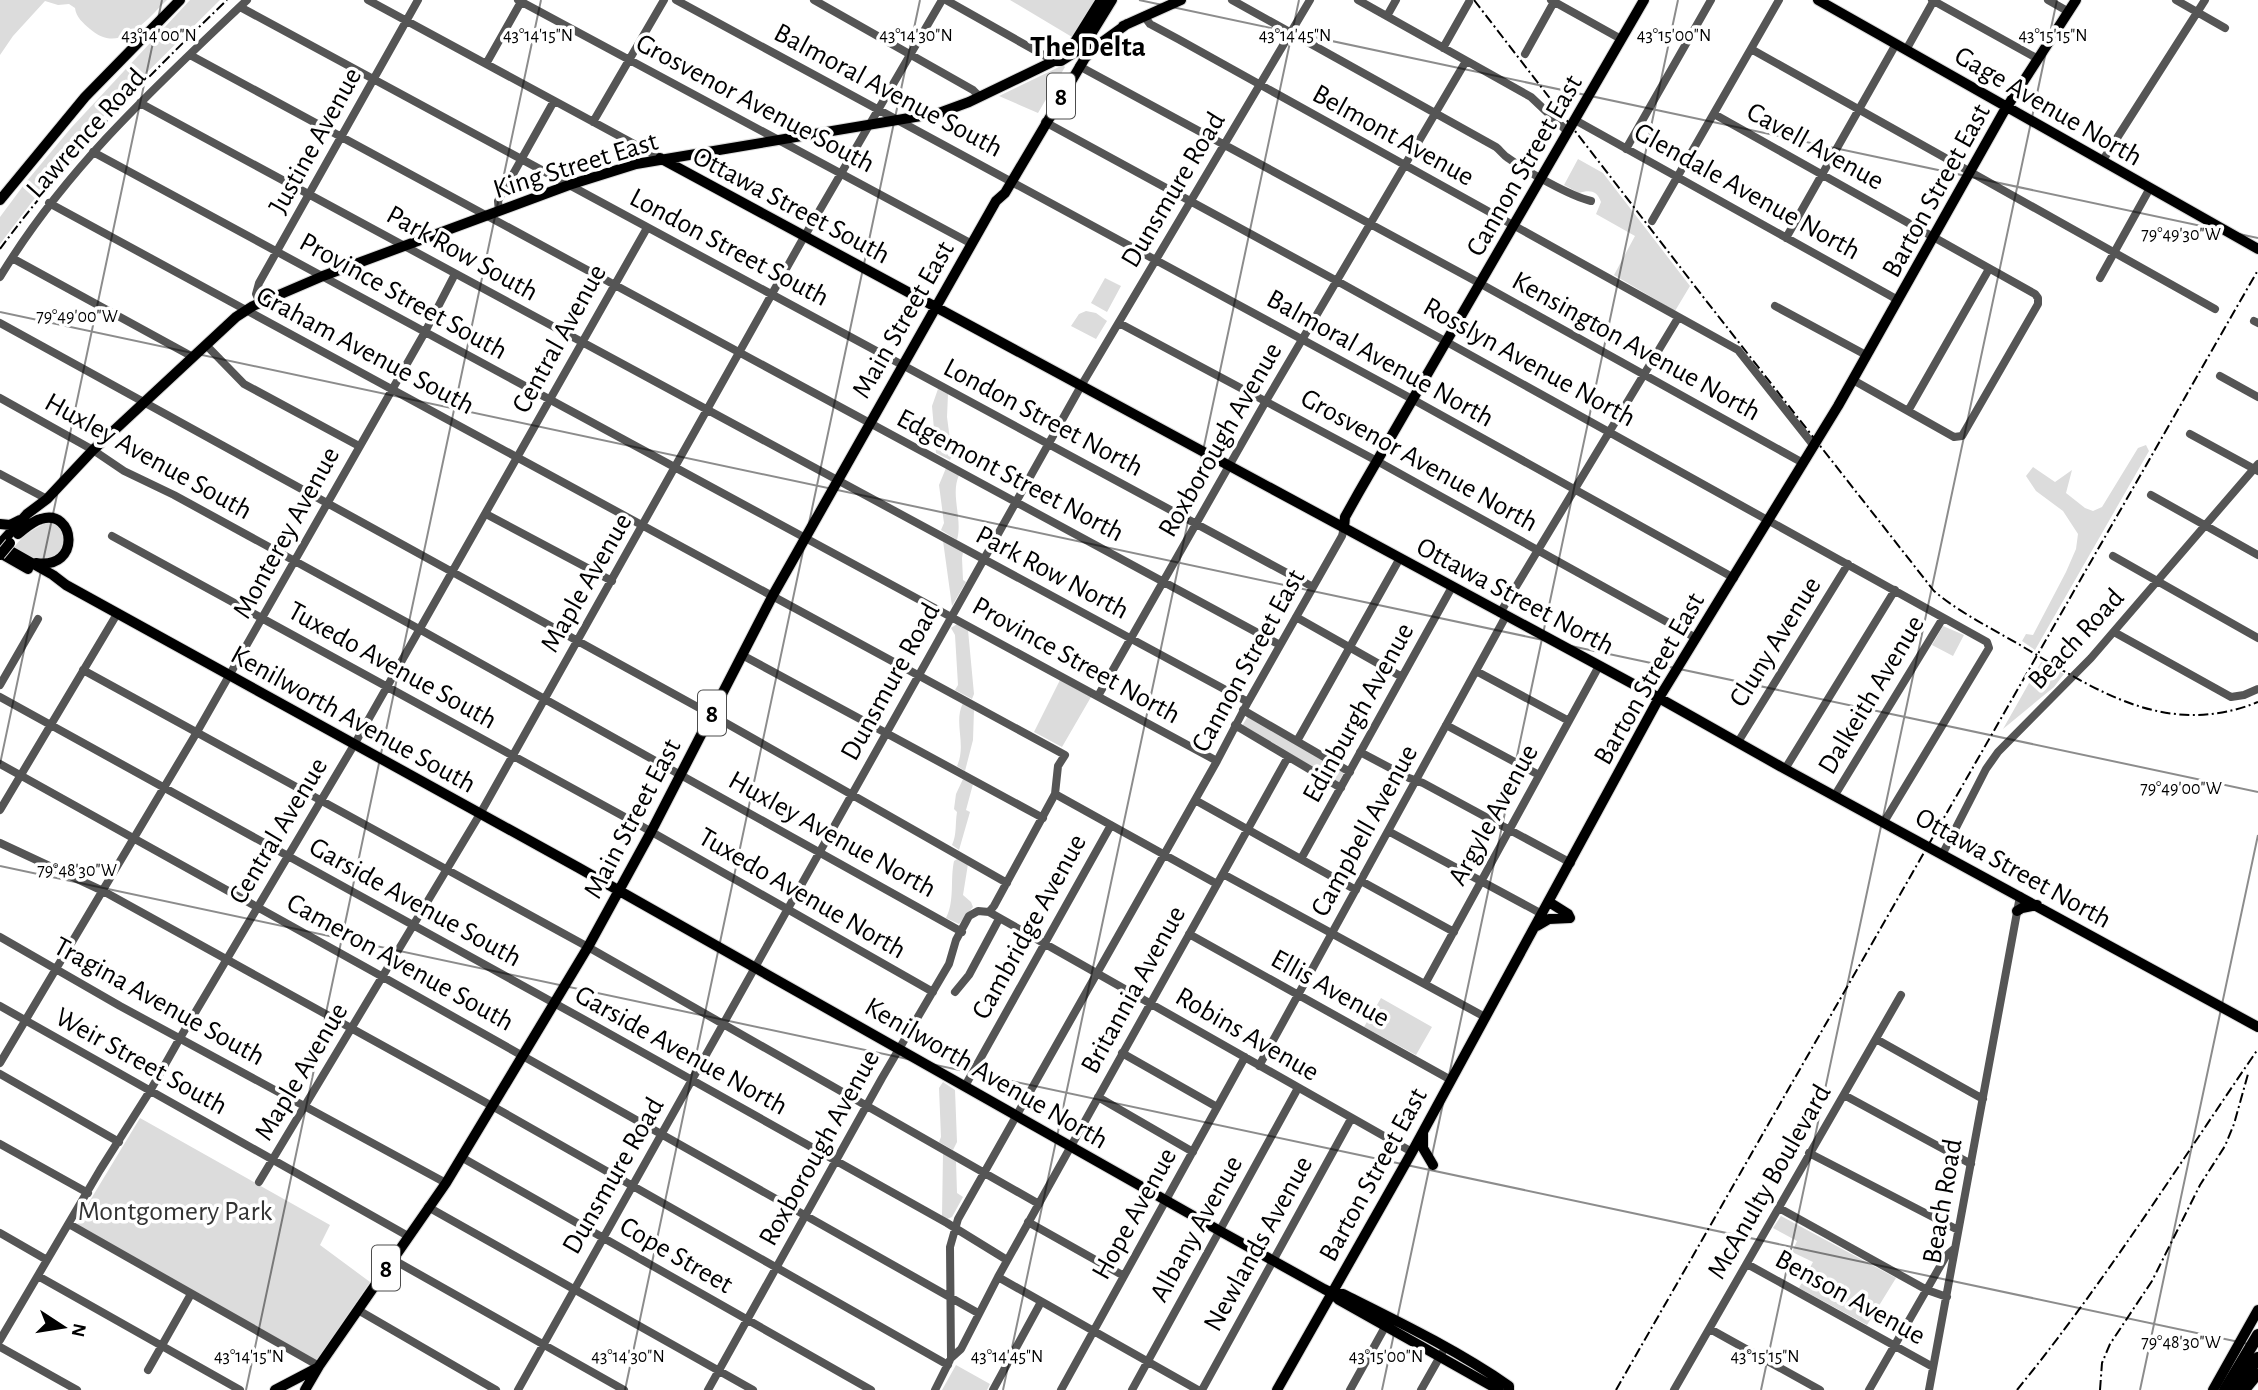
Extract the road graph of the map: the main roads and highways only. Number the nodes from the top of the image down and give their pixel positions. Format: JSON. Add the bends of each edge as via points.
{"nodes":[{"id":1,"x":180,"y":0,"type":"edge"},
{"id":2,"x":1108,"y":0,"type":"edge"},
{"id":3,"x":1181,"y":0,"type":"edge"},
{"id":4,"x":1644,"y":0,"type":"edge"},
{"id":5,"x":1818,"y":0,"type":"edge"},
{"id":6,"x":2076,"y":0,"type":"edge"},
{"id":7,"x":1127,"y":24,"type":"junction"},
{"id":8,"x":1114,"y":30,"type":"junction"},
{"id":9,"x":1082,"y":49,"type":"junction"},
{"id":10,"x":1054,"y":61,"type":"junction"},
{"id":11,"x":2007,"y":107,"type":"junction"},
{"id":12,"x":660,"y":158,"type":"junction"},
{"id":13,"x":1009,"y":179,"type":"junction"},
{"id":14,"x":0,"y":200,"type":"edge"},
{"id":15,"x":2258,"y":249,"type":"edge"},
{"id":16,"x":936,"y":307,"type":"junction"},
{"id":17,"x":47,"y":499,"type":"junction"},
{"id":18,"x":27,"y":514,"type":"junction"},
{"id":19,"x":0,"y":524,"type":"edge"},
{"id":20,"x":1343,"y":528,"type":"junction"},
{"id":21,"x":6,"y":541,"type":"edge"},
{"id":22,"x":0,"y":554,"type":"edge"},
{"id":23,"x":30,"y":562,"type":"junction"},
{"id":24,"x":66,"y":585,"type":"junction"},
{"id":25,"x":1660,"y":698,"type":"junction"},
{"id":26,"x":620,"y":891,"type":"junction"},
{"id":27,"x":1549,"y":902,"type":"junction"},
{"id":28,"x":2037,"y":905,"type":"junction"},
{"id":29,"x":2017,"y":911,"type":"road end"},
{"id":30,"x":1535,"y":926,"type":"junction"},
{"id":31,"x":2258,"y":1027,"type":"edge"},
{"id":32,"x":1423,"y":1131,"type":"junction"},
{"id":33,"x":1410,"y":1154,"type":"junction"},
{"id":34,"x":1332,"y":1293,"type":"junction"},
{"id":35,"x":2258,"y":1310,"type":"edge"},
{"id":36,"x":2258,"y":1335,"type":"edge"},
{"id":37,"x":1443,"y":1352,"type":"junction"},
{"id":38,"x":2258,"y":1357,"type":"edge"},
{"id":39,"x":319,"y":1366,"type":"junction"},
{"id":40,"x":2258,"y":1374,"type":"edge"},
{"id":41,"x":2238,"y":1385,"type":"edge"},
{"id":42,"x":1495,"y":1389,"type":"edge"},
{"id":43,"x":275,"y":1390,"type":"edge"},
{"id":44,"x":305,"y":1390,"type":"edge"},
{"id":45,"x":1277,"y":1390,"type":"edge"},
{"id":46,"x":1509,"y":1390,"type":"edge"},
{"id":47,"x":2213,"y":1390,"type":"edge"},
{"id":48,"x":2225,"y":1390,"type":"edge"}],
"edges":[{"from":1,"to":14,"type":"main road","via":[[85,97]]},
{"from":2,"to":8,"type":"main road","via":[[1103,25]]},
{"from":2,"to":9,"type":"main road","name":"Main Street East","number":"8"},
{"from":2,"to":10,"type":"main road","via":[[1073,45]]},
{"from":3,"to":7,"type":"main road","name":"King Street East","number":"8"},
{"from":4,"to":20,"type":"main road","name":"Cannon Street East","via":[[1412,399]]},
{"from":5,"to":11,"type":"main road","name":"Gage Avenue North"},
{"from":6,"to":11,"type":"main road","name":"Barton Street East"},
{"from":7,"to":8,"type":"main road","name":"King Street East"},
{"from":7,"to":13,"type":"main road","name":"Main Street East","number":"8","via":[[1091,50]]},
{"from":8,"to":9,"type":"main road","name":"King Street East"},
{"from":9,"to":10,"type":"main road","name":"King Street East"},
{"from":9,"to":13,"type":"main road","name":"Main Street East","number":"8"},
{"from":10,"to":12,"type":"main road","name":"King Street East","via":[[949,111]]},
{"from":11,"to":15,"type":"main road","name":"Gage Avenue North"},
{"from":11,"to":25,"type":"main road","name":"Barton Street East","via":[[1853,380]]},
{"from":12,"to":16,"type":"main road","name":"Ottawa Street South"},
{"from":12,"to":17,"type":"main road","name":"King Street East","via":[[569,185],[323,276],[245,310],[93,450]]},
{"from":13,"to":16,"type":"main road","name":"Main Street East","number":"8"},
{"from":16,"to":20,"type":"main road","name":"Ottawa Street North"},
{"from":16,"to":26,"type":"main road","name":"Main Street East","number":"8","via":[[773,595]]},
{"from":17,"to":18,"type":"main road","name":"King Street East"},
{"from":17,"to":21,"type":"main road","name":"King Street East","via":[[42,510]]},
{"from":18,"to":19,"type":"main road","via":[[14,524]]},
{"from":18,"to":21,"type":"main road","name":"King Street East"},
{"from":20,"to":25,"type":"main road","name":"Ottawa Street North"},
{"from":21,"to":22,"type":"main road","name":"King Street East","bridge":true},
{"from":21,"to":23,"type":"main road","name":"Kenilworth Avenue South"},
{"from":21,"to":23,"type":"main road","via":[[45,518],[66,527],[69,545],[61,558],[51,564]]},
{"from":22,"to":24,"type":"main road","name":"Kenilworth Avenue South"},
{"from":23,"to":24,"type":"main road","name":"Kenilworth Avenue South"},
{"from":24,"to":26,"type":"main road","name":"Kenilworth Avenue South"},
{"from":25,"to":27,"type":"main road","name":"Barton Street East"},
{"from":25,"to":28,"type":"main road","name":"Ottawa Street North"},
{"from":26,"to":34,"type":"main road","name":"Kenilworth Avenue North"},
{"from":26,"to":39,"type":"main road","name":"Main Street East","number":"8","via":[[446,1183]]},
{"from":27,"to":30,"type":"main road","name":"Barton Street East"},
{"from":27,"to":30,"type":"main road","via":[[1570,918],[1549,919]]},
{"from":28,"to":29,"type":"main road"},
{"from":28,"to":31,"type":"main road","name":"Ottawa Street North"},
{"from":30,"to":32,"type":"main road","name":"Barton Street East"},
{"from":32,"to":33,"type":"main road","name":"Barton Street East"},
{"from":32,"to":33,"type":"main road","via":[[1423,1148],[1433,1165]]},
{"from":33,"to":34,"type":"main road","name":"Barton Street East"},
{"from":34,"to":37,"type":"main road","name":"Kenilworth Avenue North","via":[[1385,1327]]},
{"from":34,"to":37,"type":"main road","name":"Kenilworth Avenue North","via":[[1343,1294]]},
{"from":34,"to":45,"type":"main road","name":"Barton Street East"},
{"from":35,"to":47,"type":"main road"},
{"from":36,"to":41,"type":"highway"},
{"from":37,"to":42,"type":"main road","name":"Kenilworth Avenue North"},
{"from":37,"to":46,"type":"main road","name":"Kenilworth Avenue North","via":[[1493,1375]]},
{"from":38,"to":41,"type":"highway"},
{"from":39,"to":43,"type":"main road","name":"Main Street East","number":"8"},
{"from":39,"to":44,"type":"main road","name":"Main Street East","number":"8"},
{"from":40,"to":41,"type":"main road"},
{"from":41,"to":48,"type":"highway"}]}
